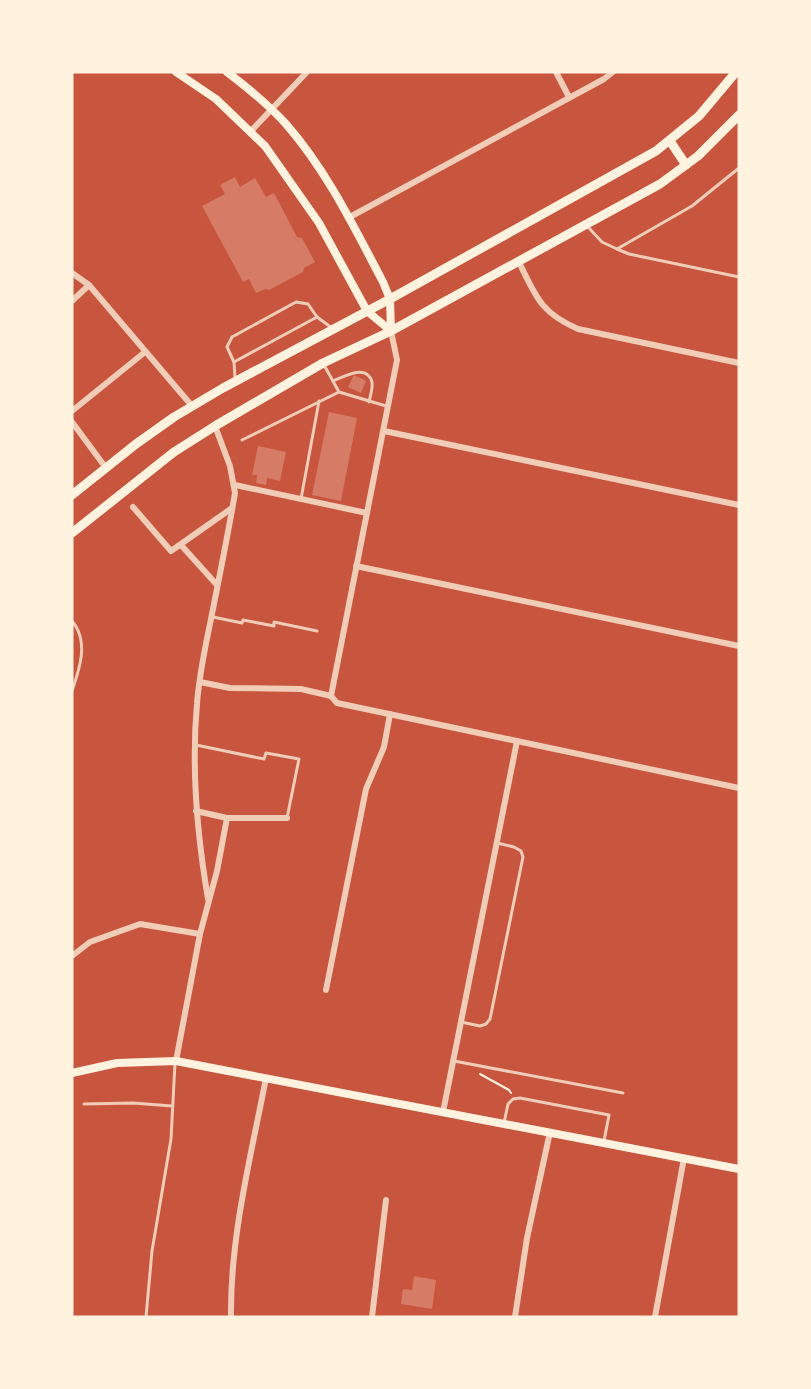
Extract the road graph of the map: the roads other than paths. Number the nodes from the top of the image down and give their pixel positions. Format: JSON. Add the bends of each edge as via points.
{"nodes":[{"id":1,"x":176,"y":72,"type":"edge"},
{"id":2,"x":227,"y":72,"type":"edge"},
{"id":3,"x":307,"y":72,"type":"edge"},
{"id":4,"x":556,"y":72,"type":"edge"},
{"id":5,"x":613,"y":72,"type":"edge"},
{"id":6,"x":736,"y":72,"type":"edge"},
{"id":7,"x":569,"y":98,"type":"junction"},
{"id":8,"x":270,"y":109,"type":"junction"},
{"id":9,"x":739,"y":115,"type":"edge"},
{"id":10,"x":251,"y":131,"type":"junction"},
{"id":11,"x":670,"y":141,"type":"junction"},
{"id":12,"x":686,"y":165,"type":"junction"},
{"id":13,"x":739,"y":168,"type":"edge"},
{"id":14,"x":348,"y":218,"type":"junction"},
{"id":15,"x":586,"y":225,"type":"junction"},
{"id":16,"x":617,"y":249,"type":"junction"},
{"id":17,"x":519,"y":262,"type":"junction"},
{"id":18,"x":72,"y":273,"type":"edge"},
{"id":19,"x":739,"y":277,"type":"edge"},
{"id":20,"x":89,"y":285,"type":"junction"},
{"id":21,"x":390,"y":299,"type":"junction"},
{"id":22,"x":72,"y":300,"type":"edge"},
{"id":23,"x":366,"y":311,"type":"junction"},
{"id":24,"x":317,"y":318,"type":"junction"},
{"id":25,"x":333,"y":329,"type":"junction"},
{"id":26,"x":391,"y":331,"type":"junction"},
{"id":27,"x":146,"y":352,"type":"junction"},
{"id":28,"x":234,"y":362,"type":"junction"},
{"id":29,"x":323,"y":363,"type":"junction"},
{"id":30,"x":739,"y":363,"type":"edge"},
{"id":31,"x":333,"y":381,"type":"junction"},
{"id":32,"x":235,"y":382,"type":"junction"},
{"id":33,"x":339,"y":392,"type":"junction"},
{"id":34,"x":319,"y":400,"type":"junction"},
{"id":35,"x":369,"y":402,"type":"junction"},
{"id":36,"x":192,"y":406,"type":"junction"},
{"id":37,"x":388,"y":407,"type":"junction"},
{"id":38,"x":72,"y":411,"type":"edge"},
{"id":39,"x":72,"y":422,"type":"edge"},
{"id":40,"x":215,"y":426,"type":"junction"},
{"id":41,"x":384,"y":431,"type":"junction"},
{"id":42,"x":242,"y":440,"type":"dead end"},
{"id":43,"x":106,"y":468,"type":"junction"},
{"id":44,"x":234,"y":485,"type":"junction"},
{"id":45,"x":72,"y":495,"type":"edge"},
{"id":46,"x":301,"y":499,"type":"junction"},
{"id":47,"x":739,"y":505,"type":"edge"},
{"id":48,"x":133,"y":507,"type":"dead end"},
{"id":49,"x":232,"y":508,"type":"junction"},
{"id":50,"x":367,"y":513,"type":"junction"},
{"id":51,"x":72,"y":533,"type":"edge"},
{"id":52,"x":181,"y":544,"type":"junction"},
{"id":53,"x":356,"y":566,"type":"junction"},
{"id":54,"x":218,"y":585,"type":"junction"},
{"id":55,"x":211,"y":617,"type":"junction"},
{"id":56,"x":72,"y":621,"type":"edge"},
{"id":57,"x":317,"y":631,"type":"dead end"},
{"id":58,"x":739,"y":646,"type":"edge"},
{"id":59,"x":200,"y":682,"type":"junction"},
{"id":60,"x":72,"y":691,"type":"edge"},
{"id":61,"x":331,"y":696,"type":"junction"},
{"id":62,"x":390,"y":714,"type":"junction"},
{"id":63,"x":517,"y":741,"type":"junction"},
{"id":64,"x":195,"y":745,"type":"junction"},
{"id":65,"x":739,"y":788,"type":"edge"},
{"id":66,"x":196,"y":811,"type":"junction"},
{"id":67,"x":227,"y":818,"type":"junction"},
{"id":68,"x":287,"y":818,"type":"joint"},
{"id":69,"x":497,"y":843,"type":"junction"},
{"id":70,"x":208,"y":898,"type":"junction"},
{"id":71,"x":200,"y":934,"type":"junction"},
{"id":72,"x":72,"y":956,"type":"edge"},
{"id":73,"x":326,"y":990,"type":"dead end"},
{"id":74,"x":461,"y":1022,"type":"junction"},
{"id":75,"x":176,"y":1061,"type":"junction"},
{"id":76,"x":454,"y":1061,"type":"junction"},
{"id":77,"x":72,"y":1073,"type":"edge"},
{"id":78,"x":266,"y":1078,"type":"junction"},
{"id":79,"x":623,"y":1094,"type":"dead end"},
{"id":80,"x":84,"y":1104,"type":"dead end"},
{"id":81,"x":172,"y":1106,"type":"junction"},
{"id":82,"x":443,"y":1112,"type":"junction"},
{"id":83,"x":504,"y":1124,"type":"junction"},
{"id":84,"x":550,"y":1132,"type":"junction"},
{"id":85,"x":604,"y":1143,"type":"junction"},
{"id":86,"x":684,"y":1158,"type":"junction"},
{"id":87,"x":739,"y":1169,"type":"edge"},
{"id":88,"x":386,"y":1200,"type":"dead end"},
{"id":89,"x":146,"y":1317,"type":"edge"},
{"id":90,"x":231,"y":1317,"type":"edge"},
{"id":91,"x":372,"y":1317,"type":"edge"},
{"id":92,"x":515,"y":1317,"type":"edge"},
{"id":93,"x":655,"y":1317,"type":"edge"}],
"edges":[{"from":1,"to":10,"type":"main road","via":[[216,99]]},
{"from":2,"to":8,"type":"main road"},
{"from":3,"to":8,"type":"street"},
{"from":4,"to":7,"type":"street"},
{"from":5,"to":7,"type":"street"},
{"from":6,"to":11,"type":"main road","via":[[699,116]]},
{"from":7,"to":14,"type":"street"},
{"from":8,"to":10,"type":"street"},
{"from":8,"to":14,"type":"main road","via":[[324,174]]},
{"from":9,"to":12,"type":"main road"},
{"from":10,"to":23,"type":"main road","via":[[276,159],[319,223]]},
{"from":11,"to":12,"type":"main road"},
{"from":11,"to":21,"type":"main road"},
{"from":12,"to":15,"type":"main road"},
{"from":13,"to":16,"type":"lane","via":[[692,206]]},
{"from":14,"to":21,"type":"main road"},
{"from":15,"to":16,"type":"lane","via":[[602,242]]},
{"from":15,"to":17,"type":"main road"},
{"from":16,"to":19,"type":"lane"},
{"from":17,"to":26,"type":"main road"},
{"from":17,"to":30,"type":"street","via":[[545,309],[578,329]]},
{"from":18,"to":20,"type":"street"},
{"from":20,"to":22,"type":"street"},
{"from":20,"to":27,"type":"street"},
{"from":21,"to":23,"type":"main road"},
{"from":21,"to":26,"type":"main road"},
{"from":23,"to":25,"type":"main road"},
{"from":23,"to":26,"type":"main road"},
{"from":24,"to":25,"type":"lane"},
{"from":24,"to":28,"type":"lane"},
{"from":24,"to":28,"type":"lane","via":[[308,304],[296,302],[232,337],[227,347]]},
{"from":25,"to":32,"type":"main road"},
{"from":26,"to":29,"type":"main road"},
{"from":26,"to":37,"type":"street","via":[[397,360]]},
{"from":27,"to":36,"type":"street"},
{"from":27,"to":38,"type":"street"},
{"from":28,"to":32,"type":"lane"},
{"from":29,"to":31,"type":"lane"},
{"from":29,"to":40,"type":"main road"},
{"from":31,"to":33,"type":"lane"},
{"from":31,"to":35,"type":"lane","via":[[352,373],[369,376],[373,383]]},
{"from":32,"to":36,"type":"main road"},
{"from":33,"to":34,"type":"lane"},
{"from":33,"to":35,"type":"lane"},
{"from":34,"to":42,"type":"lane"},
{"from":34,"to":46,"type":"lane"},
{"from":35,"to":37,"type":"lane"},
{"from":36,"to":43,"type":"main road"},
{"from":37,"to":41,"type":"street"},
{"from":39,"to":43,"type":"street"},
{"from":40,"to":44,"type":"street"},
{"from":40,"to":51,"type":"main road","via":[[174,452]]},
{"from":41,"to":47,"type":"street"},
{"from":41,"to":50,"type":"street"},
{"from":43,"to":45,"type":"main road"},
{"from":44,"to":46,"type":"street"},
{"from":44,"to":49,"type":"street"},
{"from":46,"to":50,"type":"street"},
{"from":48,"to":52,"type":"street","via":[[171,551]]},
{"from":49,"to":52,"type":"street"},
{"from":49,"to":54,"type":"street"},
{"from":50,"to":53,"type":"street"},
{"from":52,"to":54,"type":"street"},
{"from":53,"to":58,"type":"street"},
{"from":53,"to":61,"type":"street"},
{"from":54,"to":55,"type":"street"},
{"from":55,"to":57,"type":"lane","via":[[242,624],[243,620],[273,626],[274,622]]},
{"from":55,"to":59,"type":"street"},
{"from":56,"to":60,"type":"lane","via":[[79,629],[83,645]]},
{"from":59,"to":61,"type":"street","via":[[230,688],[301,689]]},
{"from":59,"to":64,"type":"street"},
{"from":61,"to":62,"type":"street","via":[[337,703]]},
{"from":62,"to":63,"type":"street"},
{"from":62,"to":73,"type":"street","via":[[384,747],[366,789]]},
{"from":63,"to":65,"type":"street"},
{"from":63,"to":69,"type":"street"},
{"from":64,"to":66,"type":"street"},
{"from":64,"to":68,"type":"lane","via":[[264,759],[266,753],[299,759]]},
{"from":66,"to":67,"type":"street"},
{"from":66,"to":70,"type":"street"},
{"from":67,"to":68,"type":"street"},
{"from":67,"to":70,"type":"street"},
{"from":69,"to":74,"type":"street"},
{"from":69,"to":74,"type":"lane","via":[[514,847],[523,857],[490,1019],[480,1026]]},
{"from":70,"to":71,"type":"street"},
{"from":71,"to":72,"type":"street","via":[[140,924],[90,942]]},
{"from":71,"to":75,"type":"street"},
{"from":74,"to":76,"type":"street"},
{"from":75,"to":77,"type":"main road","via":[[117,1063]]},
{"from":75,"to":78,"type":"main road"},
{"from":75,"to":81,"type":"lane"},
{"from":76,"to":79,"type":"lane"},
{"from":76,"to":82,"type":"street"},
{"from":78,"to":82,"type":"main road"},
{"from":78,"to":90,"type":"street","via":[[242,1201]]},
{"from":80,"to":81,"type":"lane"},
{"from":81,"to":89,"type":"lane","via":[[171,1139],[152,1251]]},
{"from":82,"to":83,"type":"main road"},
{"from":83,"to":84,"type":"main road"},
{"from":83,"to":85,"type":"lane","via":[[508,1104],[520,1098],[609,1115]]},
{"from":84,"to":85,"type":"main road"},
{"from":84,"to":92,"type":"street"},
{"from":85,"to":86,"type":"main road"},
{"from":86,"to":87,"type":"main road"},
{"from":86,"to":93,"type":"street"},
{"from":88,"to":91,"type":"street"}]}
